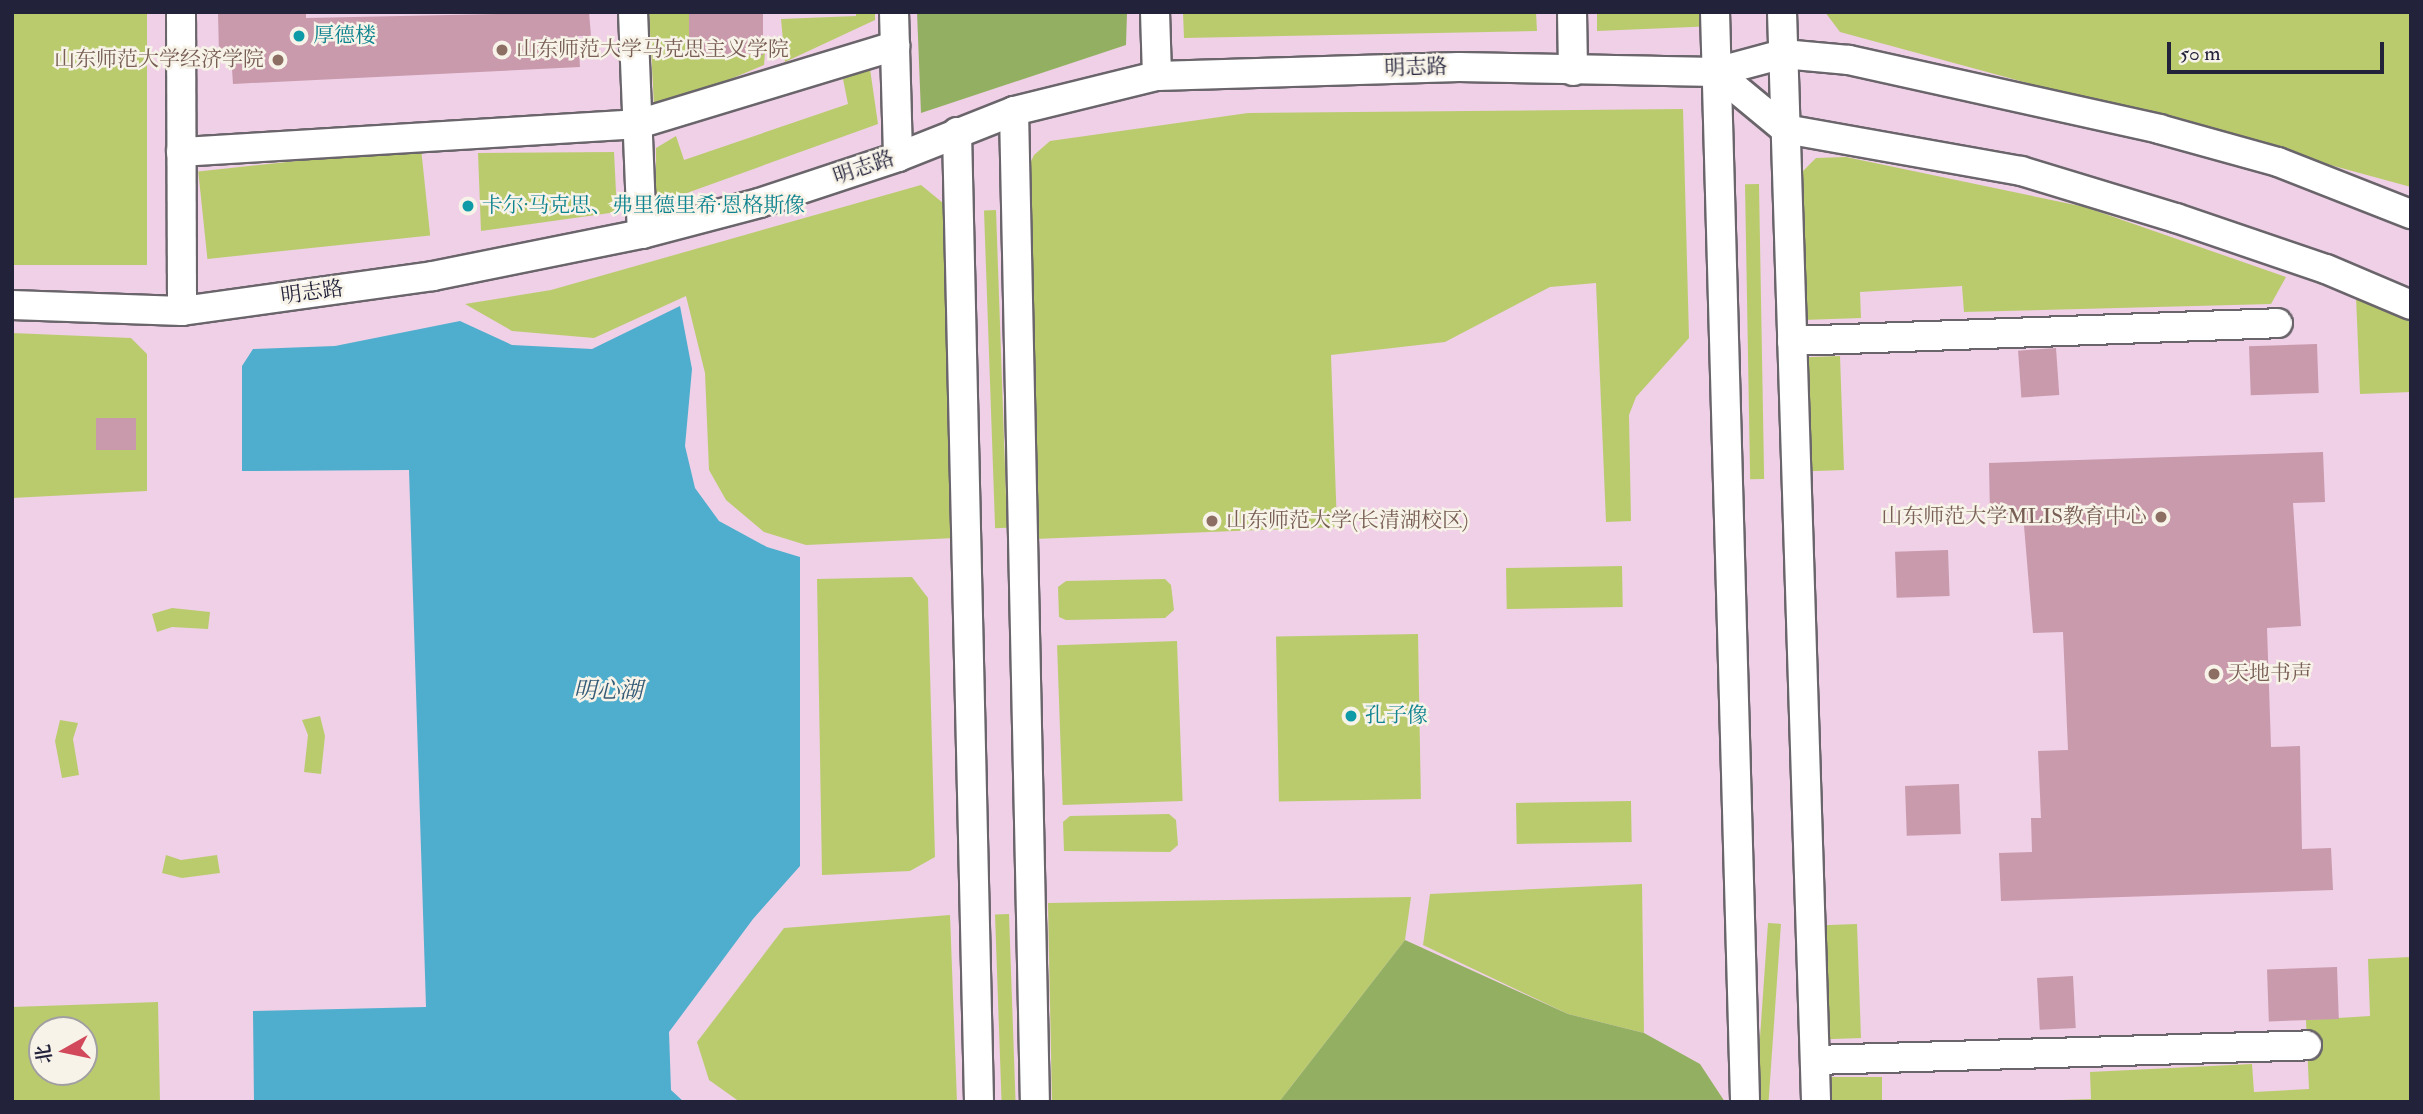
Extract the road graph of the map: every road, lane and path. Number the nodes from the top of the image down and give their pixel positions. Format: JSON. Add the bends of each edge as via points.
{"nodes":[{"id":1,"x":181,"y":12,"type":"edge"},
{"id":2,"x":633,"y":12,"type":"edge"},
{"id":3,"x":894,"y":12,"type":"edge"},
{"id":4,"x":1155,"y":12,"type":"edge"},
{"id":5,"x":1572,"y":12,"type":"edge"},
{"id":6,"x":1715,"y":12,"type":"edge"},
{"id":7,"x":1782,"y":12,"type":"edge"},
{"id":8,"x":895,"y":46,"type":"junction"},
{"id":9,"x":1783,"y":54,"type":"junction"},
{"id":10,"x":1573,"y":71,"type":"junction"},
{"id":11,"x":1716,"y":72,"type":"junction"},
{"id":12,"x":1157,"y":76,"type":"junction"},
{"id":13,"x":1014,"y":111,"type":"junction"},
{"id":14,"x":638,"y":124,"type":"junction"},
{"id":15,"x":1785,"y":129,"type":"junction"},
{"id":16,"x":957,"y":132,"type":"junction"},
{"id":17,"x":181,"y":152,"type":"junction"},
{"id":18,"x":898,"y":157,"type":"junction"},
{"id":19,"x":2411,"y":214,"type":"edge"},
{"id":20,"x":642,"y":234,"type":"junction"},
{"id":21,"x":2408,"y":297,"type":"edge"},
{"id":22,"x":12,"y":305,"type":"edge"},
{"id":23,"x":182,"y":311,"type":"junction"},
{"id":24,"x":2278,"y":323,"type":"dead end"},
{"id":25,"x":1792,"y":341,"type":"junction"},
{"id":26,"x":2307,"y":1045,"type":"dead end"},
{"id":27,"x":1815,"y":1060,"type":"junction"},
{"id":28,"x":979,"y":1102,"type":"edge"},
{"id":29,"x":1035,"y":1102,"type":"edge"},
{"id":30,"x":1745,"y":1102,"type":"edge"},
{"id":31,"x":1816,"y":1102,"type":"edge"}],
"edges":[{"from":1,"to":17,"type":"street"},
{"from":2,"to":14,"type":"street"},
{"from":3,"to":8,"type":"street"},
{"from":4,"to":12,"type":"street"},
{"from":5,"to":10,"type":"street"},
{"from":6,"to":11,"type":"street"},
{"from":7,"to":9,"type":"street"},
{"from":8,"to":14,"type":"street"},
{"from":8,"to":18,"type":"street"},
{"from":9,"to":11,"type":"street","name":"明志路"},
{"from":9,"to":15,"type":"street"},
{"from":9,"to":19,"type":"street","via":[[1849,60],[2159,129],[2278,162]]},
{"from":10,"to":11,"type":"street","name":"明志路"},
{"from":10,"to":12,"type":"street","name":"明志路","via":[[1459,67]]},
{"from":11,"to":15,"type":"street"},
{"from":11,"to":30,"type":"street"},
{"from":12,"to":13,"type":"street","name":"明志路"},
{"from":13,"to":16,"type":"street","name":"明志路"},
{"from":13,"to":29,"type":"street"},
{"from":14,"to":17,"type":"street"},
{"from":14,"to":20,"type":"street"},
{"from":15,"to":21,"type":"street","via":[[2021,172],[2176,218]]},
{"from":15,"to":25,"type":"street"},
{"from":16,"to":18,"type":"street","name":"明志路"},
{"from":16,"to":28,"type":"street"},
{"from":17,"to":23,"type":"street"},
{"from":18,"to":20,"type":"street","name":"明志路","via":[[759,203]]},
{"from":20,"to":23,"type":"street","name":"明志路","via":[[433,276]]},
{"from":22,"to":23,"type":"street","name":"明志路"},
{"from":24,"to":25,"type":"street"},
{"from":25,"to":27,"type":"street"},
{"from":26,"to":27,"type":"street"},
{"from":27,"to":31,"type":"street"}]}
